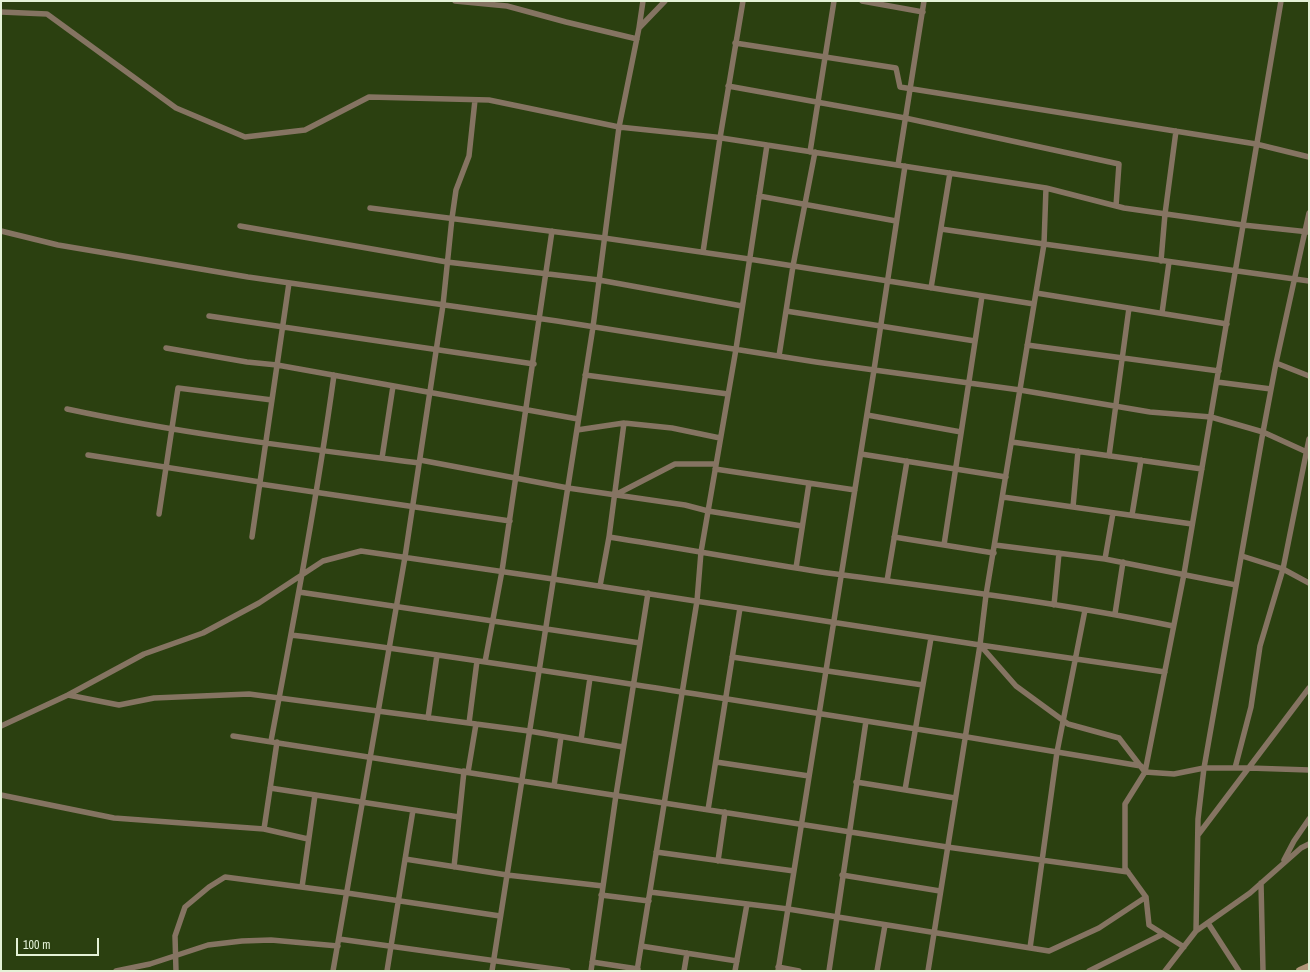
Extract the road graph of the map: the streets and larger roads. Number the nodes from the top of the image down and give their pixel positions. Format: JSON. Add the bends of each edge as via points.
{"nodes":[{"id":1,"x":454,"y":1,"type":"edge"},
{"id":2,"x":643,"y":1,"type":"edge"},
{"id":3,"x":665,"y":1,"type":"edge"},
{"id":4,"x":743,"y":1,"type":"edge"},
{"id":5,"x":834,"y":1,"type":"edge"},
{"id":6,"x":862,"y":1,"type":"edge"},
{"id":7,"x":924,"y":1,"type":"edge"},
{"id":8,"x":1281,"y":1,"type":"edge"},
{"id":9,"x":1,"y":12,"type":"edge"},
{"id":10,"x":922,"y":12,"type":"junction"},
{"id":11,"x":639,"y":28,"type":"junction"},
{"id":12,"x":637,"y":39,"type":"junction"},
{"id":13,"x":735,"y":42,"type":"junction"},
{"id":14,"x":826,"y":57,"type":"junction"},
{"id":15,"x":728,"y":86,"type":"junction"},
{"id":16,"x":910,"y":89,"type":"junction"},
{"id":17,"x":475,"y":100,"type":"junction"},
{"id":18,"x":818,"y":102,"type":"junction"},
{"id":19,"x":906,"y":118,"type":"junction"},
{"id":20,"x":619,"y":127,"type":"junction"},
{"id":21,"x":1176,"y":131,"type":"junction"},
{"id":22,"x":720,"y":138,"type":"junction"},
{"id":23,"x":1256,"y":144,"type":"junction"},
{"id":24,"x":767,"y":145,"type":"junction"},
{"id":25,"x":812,"y":152,"type":"junction"},
{"id":26,"x":1309,"y":157,"type":"edge"},
{"id":27,"x":898,"y":165,"type":"junction"},
{"id":28,"x":905,"y":166,"type":"junction"},
{"id":29,"x":950,"y":173,"type":"junction"},
{"id":30,"x":1046,"y":188,"type":"junction"},
{"id":31,"x":759,"y":196,"type":"junction"},
{"id":32,"x":805,"y":205,"type":"junction"},
{"id":33,"x":1116,"y":206,"type":"junction"},
{"id":34,"x":370,"y":208,"type":"dead end"},
{"id":35,"x":1309,"y":213,"type":"edge"},
{"id":36,"x":1165,"y":214,"type":"junction"},
{"id":37,"x":452,"y":218,"type":"junction"},
{"id":38,"x":896,"y":221,"type":"junction"},
{"id":39,"x":1243,"y":225,"type":"junction"},
{"id":40,"x":240,"y":226,"type":"dead end"},
{"id":41,"x":941,"y":228,"type":"junction"},
{"id":42,"x":552,"y":231,"type":"junction"},
{"id":43,"x":1,"y":232,"type":"edge"},
{"id":44,"x":1307,"y":232,"type":"edge"},
{"id":45,"x":604,"y":238,"type":"junction"},
{"id":46,"x":1044,"y":244,"type":"junction"},
{"id":47,"x":703,"y":252,"type":"junction"},
{"id":48,"x":750,"y":259,"type":"junction"},
{"id":49,"x":1161,"y":261,"type":"junction"},
{"id":50,"x":447,"y":262,"type":"junction"},
{"id":51,"x":1169,"y":262,"type":"junction"},
{"id":52,"x":793,"y":266,"type":"junction"},
{"id":53,"x":1236,"y":271,"type":"junction"},
{"id":54,"x":546,"y":274,"type":"junction"},
{"id":55,"x":1294,"y":279,"type":"junction"},
{"id":56,"x":599,"y":280,"type":"junction"},
{"id":57,"x":1309,"y":280,"type":"edge"},
{"id":58,"x":887,"y":281,"type":"junction"},
{"id":59,"x":289,"y":283,"type":"junction"},
{"id":60,"x":931,"y":288,"type":"junction"},
{"id":61,"x":1036,"y":294,"type":"junction"},
{"id":62,"x":982,"y":296,"type":"junction"},
{"id":63,"x":1034,"y":304,"type":"junction"},
{"id":64,"x":443,"y":305,"type":"junction"},
{"id":65,"x":742,"y":306,"type":"junction"},
{"id":66,"x":1130,"y":308,"type":"junction"},
{"id":67,"x":786,"y":311,"type":"junction"},
{"id":68,"x":1162,"y":314,"type":"junction"},
{"id":69,"x":209,"y":316,"type":"dead end"},
{"id":70,"x":540,"y":318,"type":"junction"},
{"id":71,"x":1227,"y":324,"type":"junction"},
{"id":72,"x":881,"y":326,"type":"junction"},
{"id":73,"x":593,"y":327,"type":"junction"},
{"id":74,"x":282,"y":328,"type":"junction"},
{"id":75,"x":975,"y":341,"type":"junction"},
{"id":76,"x":1027,"y":345,"type":"junction"},
{"id":77,"x":166,"y":348,"type":"dead end"},
{"id":78,"x":736,"y":349,"type":"junction"},
{"id":79,"x":436,"y":350,"type":"junction"},
{"id":80,"x":779,"y":356,"type":"junction"},
{"id":81,"x":1122,"y":358,"type":"junction"},
{"id":82,"x":1276,"y":363,"type":"junction"},
{"id":83,"x":534,"y":364,"type":"junction"},
{"id":84,"x":277,"y":365,"type":"junction"},
{"id":85,"x":874,"y":370,"type":"junction"},
{"id":86,"x":1219,"y":371,"type":"junction"},
{"id":87,"x":334,"y":375,"type":"junction"},
{"id":88,"x":585,"y":375,"type":"junction"},
{"id":89,"x":1309,"y":376,"type":"edge"},
{"id":90,"x":1217,"y":382,"type":"junction"},
{"id":91,"x":969,"y":383,"type":"junction"},
{"id":92,"x":393,"y":386,"type":"junction"},
{"id":93,"x":1271,"y":389,"type":"junction"},
{"id":94,"x":1020,"y":390,"type":"junction"},
{"id":95,"x":430,"y":393,"type":"junction"},
{"id":96,"x":728,"y":394,"type":"junction"},
{"id":97,"x":272,"y":400,"type":"junction"},
{"id":98,"x":1116,"y":406,"type":"junction"},
{"id":99,"x":67,"y":409,"type":"dead end"},
{"id":100,"x":527,"y":410,"type":"junction"},
{"id":101,"x":867,"y":415,"type":"junction"},
{"id":102,"x":1211,"y":418,"type":"junction"},
{"id":103,"x":578,"y":419,"type":"junction"},
{"id":104,"x":624,"y":423,"type":"junction"},
{"id":105,"x":172,"y":429,"type":"junction"},
{"id":106,"x":577,"y":430,"type":"junction"},
{"id":107,"x":961,"y":432,"type":"junction"},
{"id":108,"x":1263,"y":432,"type":"junction"},
{"id":109,"x":720,"y":438,"type":"junction"},
{"id":110,"x":1309,"y":439,"type":"edge"},
{"id":111,"x":1012,"y":442,"type":"junction"},
{"id":112,"x":266,"y":443,"type":"junction"},
{"id":113,"x":323,"y":451,"type":"junction"},
{"id":114,"x":1078,"y":451,"type":"junction"},
{"id":115,"x":1307,"y":452,"type":"edge"},
{"id":116,"x":861,"y":454,"type":"junction"},
{"id":117,"x":88,"y":455,"type":"dead end"},
{"id":118,"x":1109,"y":456,"type":"junction"},
{"id":119,"x":382,"y":458,"type":"junction"},
{"id":120,"x":1141,"y":460,"type":"junction"},
{"id":121,"x":907,"y":461,"type":"junction"},
{"id":122,"x":420,"y":462,"type":"junction"},
{"id":123,"x":716,"y":466,"type":"junction"},
{"id":124,"x":166,"y":467,"type":"junction"},
{"id":125,"x":956,"y":469,"type":"junction"},
{"id":126,"x":1202,"y":469,"type":"junction"},
{"id":127,"x":1006,"y":477,"type":"junction"},
{"id":128,"x":516,"y":478,"type":"junction"},
{"id":129,"x":260,"y":483,"type":"junction"},
{"id":130,"x":809,"y":483,"type":"junction"},
{"id":131,"x":568,"y":488,"type":"junction"},
{"id":132,"x":855,"y":490,"type":"junction"},
{"id":133,"x":316,"y":493,"type":"junction"},
{"id":134,"x":615,"y":495,"type":"junction"},
{"id":135,"x":1003,"y":496,"type":"junction"},
{"id":136,"x":413,"y":507,"type":"junction"},
{"id":137,"x":1073,"y":507,"type":"junction"},
{"id":138,"x":708,"y":511,"type":"junction"},
{"id":139,"x":1113,"y":512,"type":"junction"},
{"id":140,"x":159,"y":514,"type":"dead end"},
{"id":141,"x":1132,"y":515,"type":"junction"},
{"id":142,"x":510,"y":522,"type":"junction"},
{"id":143,"x":1192,"y":524,"type":"junction"},
{"id":144,"x":802,"y":526,"type":"junction"},
{"id":145,"x":252,"y":537,"type":"dead end"},
{"id":146,"x":609,"y":537,"type":"junction"},
{"id":147,"x":894,"y":537,"type":"junction"},
{"id":148,"x":944,"y":545,"type":"junction"},
{"id":149,"x":995,"y":545,"type":"junction"},
{"id":150,"x":701,"y":552,"type":"junction"},
{"id":151,"x":994,"y":553,"type":"junction"},
{"id":152,"x":1059,"y":553,"type":"junction"},
{"id":153,"x":1242,"y":556,"type":"junction"},
{"id":154,"x":405,"y":557,"type":"junction"},
{"id":155,"x":1105,"y":559,"type":"junction"},
{"id":156,"x":1123,"y":562,"type":"junction"},
{"id":157,"x":796,"y":568,"type":"junction"},
{"id":158,"x":1283,"y":569,"type":"junction"},
{"id":159,"x":502,"y":571,"type":"junction"},
{"id":160,"x":841,"y":574,"type":"junction"},
{"id":161,"x":1184,"y":574,"type":"junction"},
{"id":162,"x":302,"y":575,"type":"junction"},
{"id":163,"x":553,"y":579,"type":"junction"},
{"id":164,"x":887,"y":581,"type":"junction"},
{"id":165,"x":1309,"y":583,"type":"edge"},
{"id":166,"x":1236,"y":585,"type":"junction"},
{"id":167,"x":600,"y":586,"type":"junction"},
{"id":168,"x":299,"y":592,"type":"junction"},
{"id":169,"x":648,"y":593,"type":"junction"},
{"id":170,"x":986,"y":594,"type":"junction"},
{"id":171,"x":696,"y":601,"type":"junction"},
{"id":172,"x":1054,"y":605,"type":"junction"},
{"id":173,"x":397,"y":607,"type":"junction"},
{"id":174,"x":740,"y":608,"type":"junction"},
{"id":175,"x":1085,"y":610,"type":"junction"},
{"id":176,"x":1115,"y":614,"type":"junction"},
{"id":177,"x":493,"y":621,"type":"junction"},
{"id":178,"x":833,"y":622,"type":"junction"},
{"id":179,"x":1174,"y":626,"type":"junction"},
{"id":180,"x":545,"y":628,"type":"junction"},
{"id":181,"x":291,"y":635,"type":"junction"},
{"id":182,"x":931,"y":638,"type":"junction"},
{"id":183,"x":640,"y":643,"type":"junction"},
{"id":184,"x":980,"y":645,"type":"junction"},
{"id":185,"x":390,"y":648,"type":"junction"},
{"id":186,"x":437,"y":655,"type":"junction"},
{"id":187,"x":732,"y":657,"type":"junction"},
{"id":188,"x":1075,"y":659,"type":"junction"},
{"id":189,"x":477,"y":661,"type":"junction"},
{"id":190,"x":485,"y":662,"type":"junction"},
{"id":191,"x":539,"y":670,"type":"junction"},
{"id":192,"x":826,"y":671,"type":"junction"},
{"id":193,"x":1165,"y":672,"type":"junction"},
{"id":194,"x":590,"y":678,"type":"junction"},
{"id":195,"x":634,"y":684,"type":"junction"},
{"id":196,"x":923,"y":685,"type":"junction"},
{"id":197,"x":1309,"y":688,"type":"edge"},
{"id":198,"x":682,"y":692,"type":"junction"},
{"id":199,"x":68,"y":695,"type":"junction"},
{"id":200,"x":279,"y":698,"type":"junction"},
{"id":201,"x":726,"y":699,"type":"junction"},
{"id":202,"x":378,"y":712,"type":"junction"},
{"id":203,"x":819,"y":713,"type":"junction"},
{"id":204,"x":428,"y":718,"type":"junction"},
{"id":205,"x":1064,"y":720,"type":"junction"},
{"id":206,"x":866,"y":721,"type":"junction"},
{"id":207,"x":469,"y":723,"type":"junction"},
{"id":208,"x":476,"y":724,"type":"junction"},
{"id":209,"x":1,"y":726,"type":"edge"},
{"id":210,"x":916,"y":728,"type":"junction"},
{"id":211,"x":529,"y":731,"type":"junction"},
{"id":212,"x":233,"y":736,"type":"dead end"},
{"id":213,"x":561,"y":736,"type":"junction"},
{"id":214,"x":965,"y":736,"type":"junction"},
{"id":215,"x":582,"y":740,"type":"junction"},
{"id":216,"x":274,"y":742,"type":"junction"},
{"id":217,"x":624,"y":747,"type":"junction"},
{"id":218,"x":1058,"y":752,"type":"junction"},
{"id":219,"x":371,"y":756,"type":"junction"},
{"id":220,"x":716,"y":762,"type":"junction"},
{"id":221,"x":1141,"y":766,"type":"junction"},
{"id":222,"x":1204,"y":768,"type":"junction"},
{"id":223,"x":1235,"y":768,"type":"junction"},
{"id":224,"x":1249,"y":768,"type":"junction"},
{"id":225,"x":1309,"y":770,"type":"edge"},
{"id":226,"x":466,"y":772,"type":"junction"},
{"id":227,"x":1145,"y":772,"type":"junction"},
{"id":228,"x":809,"y":776,"type":"junction"},
{"id":229,"x":521,"y":781,"type":"junction"},
{"id":230,"x":856,"y":782,"type":"junction"},
{"id":231,"x":554,"y":786,"type":"junction"},
{"id":232,"x":270,"y":788,"type":"junction"},
{"id":233,"x":906,"y":790,"type":"junction"},
{"id":234,"x":315,"y":794,"type":"junction"},
{"id":235,"x":1,"y":795,"type":"edge"},
{"id":236,"x":616,"y":795,"type":"junction"},
{"id":237,"x":955,"y":798,"type":"junction"},
{"id":238,"x":363,"y":802,"type":"junction"},
{"id":239,"x":664,"y":803,"type":"junction"},
{"id":240,"x":413,"y":810,"type":"junction"},
{"id":241,"x":708,"y":810,"type":"junction"},
{"id":242,"x":725,"y":812,"type":"junction"},
{"id":243,"x":459,"y":817,"type":"junction"},
{"id":244,"x":1309,"y":820,"type":"edge"},
{"id":245,"x":801,"y":824,"type":"junction"},
{"id":246,"x":264,"y":829,"type":"junction"},
{"id":247,"x":849,"y":832,"type":"junction"},
{"id":248,"x":1198,"y":835,"type":"junction"},
{"id":249,"x":308,"y":839,"type":"junction"},
{"id":250,"x":1309,"y":844,"type":"edge"},
{"id":251,"x":947,"y":847,"type":"junction"},
{"id":252,"x":656,"y":852,"type":"junction"},
{"id":253,"x":405,"y":859,"type":"junction"},
{"id":254,"x":718,"y":861,"type":"junction"},
{"id":255,"x":1042,"y":861,"type":"junction"},
{"id":256,"x":1282,"y":864,"type":"junction"},
{"id":257,"x":454,"y":867,"type":"junction"},
{"id":258,"x":794,"y":871,"type":"junction"},
{"id":259,"x":1128,"y":872,"type":"junction"},
{"id":260,"x":507,"y":875,"type":"junction"},
{"id":261,"x":842,"y":876,"type":"junction"},
{"id":262,"x":1261,"y":883,"type":"junction"},
{"id":263,"x":603,"y":886,"type":"junction"},
{"id":264,"x":302,"y":887,"type":"junction"},
{"id":265,"x":940,"y":890,"type":"junction"},
{"id":266,"x":650,"y":892,"type":"junction"},
{"id":267,"x":347,"y":893,"type":"junction"},
{"id":268,"x":602,"y":895,"type":"junction"},
{"id":269,"x":1146,"y":897,"type":"junction"},
{"id":270,"x":398,"y":900,"type":"junction"},
{"id":271,"x":648,"y":901,"type":"junction"},
{"id":272,"x":747,"y":904,"type":"junction"},
{"id":273,"x":788,"y":909,"type":"junction"},
{"id":274,"x":500,"y":916,"type":"junction"},
{"id":275,"x":836,"y":917,"type":"junction"},
{"id":276,"x":1208,"y":923,"type":"junction"},
{"id":277,"x":885,"y":925,"type":"junction"},
{"id":278,"x":1196,"y":931,"type":"junction"},
{"id":279,"x":934,"y":933,"type":"junction"},
{"id":280,"x":1163,"y":934,"type":"junction"},
{"id":281,"x":339,"y":939,"type":"junction"},
{"id":282,"x":338,"y":946,"type":"junction"},
{"id":283,"x":391,"y":946,"type":"junction"},
{"id":284,"x":641,"y":946,"type":"junction"},
{"id":285,"x":1184,"y":947,"type":"junction"},
{"id":286,"x":1030,"y":948,"type":"junction"},
{"id":287,"x":687,"y":953,"type":"junction"},
{"id":288,"x":175,"y":956,"type":"junction"},
{"id":289,"x":493,"y":960,"type":"junction"},
{"id":290,"x":737,"y":960,"type":"junction"},
{"id":291,"x":592,"y":962,"type":"junction"},
{"id":292,"x":1309,"y":967,"type":"edge"},
{"id":293,"x":778,"y":969,"type":"edge"},
{"id":294,"x":638,"y":970,"type":"edge"},
{"id":295,"x":1167,"y":970,"type":"edge"},
{"id":296,"x":116,"y":971,"type":"edge"},
{"id":297,"x":176,"y":971,"type":"edge"},
{"id":298,"x":333,"y":971,"type":"edge"},
{"id":299,"x":386,"y":971,"type":"edge"},
{"id":300,"x":492,"y":971,"type":"edge"},
{"id":301,"x":568,"y":971,"type":"edge"},
{"id":302,"x":591,"y":971,"type":"edge"},
{"id":303,"x":684,"y":971,"type":"edge"},
{"id":304,"x":735,"y":971,"type":"edge"},
{"id":305,"x":799,"y":971,"type":"edge"},
{"id":306,"x":829,"y":971,"type":"edge"},
{"id":307,"x":877,"y":971,"type":"edge"},
{"id":308,"x":928,"y":971,"type":"edge"},
{"id":309,"x":1089,"y":971,"type":"edge"},
{"id":310,"x":1239,"y":971,"type":"edge"},
{"id":311,"x":1263,"y":971,"type":"edge"},
{"id":312,"x":1300,"y":971,"type":"edge"}],
"edges":[{"from":1,"to":12,"type":"street","via":[[507,6]]},
{"from":2,"to":11,"type":"street"},
{"from":3,"to":11,"type":"street"},
{"from":4,"to":13,"type":"street"},
{"from":5,"to":14,"type":"street"},
{"from":6,"to":10,"type":"street"},
{"from":7,"to":10,"type":"street"},
{"from":8,"to":23,"type":"street"},
{"from":9,"to":17,"type":"street","via":[[48,14],[176,108],[245,137],[305,130],[369,97]]},
{"from":10,"to":16,"type":"street"},
{"from":11,"to":12,"type":"street"},
{"from":12,"to":20,"type":"street"},
{"from":13,"to":14,"type":"street"},
{"from":13,"to":15,"type":"street"},
{"from":14,"to":16,"type":"street","via":[[896,68],[900,87]]},
{"from":14,"to":18,"type":"street"},
{"from":15,"to":18,"type":"street"},
{"from":15,"to":22,"type":"street"},
{"from":16,"to":19,"type":"street"},
{"from":16,"to":21,"type":"street"},
{"from":17,"to":20,"type":"street","via":[[489,100]]},
{"from":17,"to":37,"type":"street","via":[[469,156],[456,190]]},
{"from":18,"to":19,"type":"street"},
{"from":18,"to":25,"type":"street"},
{"from":19,"to":27,"type":"street"},
{"from":19,"to":33,"type":"street","via":[[1119,164]]},
{"from":20,"to":22,"type":"street"},
{"from":20,"to":45,"type":"street"},
{"from":21,"to":23,"type":"street"},
{"from":21,"to":36,"type":"street"},
{"from":22,"to":24,"type":"street"},
{"from":22,"to":47,"type":"street"},
{"from":23,"to":26,"type":"street"},
{"from":23,"to":39,"type":"street"},
{"from":24,"to":25,"type":"street"},
{"from":24,"to":31,"type":"street"},
{"from":25,"to":27,"type":"street"},
{"from":25,"to":32,"type":"street"},
{"from":27,"to":28,"type":"street"},
{"from":28,"to":29,"type":"street"},
{"from":28,"to":38,"type":"street"},
{"from":29,"to":30,"type":"street"},
{"from":29,"to":41,"type":"street"},
{"from":30,"to":33,"type":"street"},
{"from":30,"to":46,"type":"street"},
{"from":31,"to":32,"type":"street"},
{"from":31,"to":48,"type":"street"},
{"from":32,"to":38,"type":"street"},
{"from":32,"to":52,"type":"street"},
{"from":33,"to":36,"type":"street"},
{"from":34,"to":37,"type":"street"},
{"from":35,"to":44,"type":"street"},
{"from":36,"to":39,"type":"street"},
{"from":36,"to":49,"type":"street"},
{"from":37,"to":42,"type":"street"},
{"from":37,"to":50,"type":"street"},
{"from":38,"to":58,"type":"street"},
{"from":39,"to":44,"type":"street"},
{"from":39,"to":53,"type":"street"},
{"from":40,"to":50,"type":"street"},
{"from":41,"to":46,"type":"street"},
{"from":41,"to":60,"type":"street"},
{"from":42,"to":45,"type":"street"},
{"from":42,"to":54,"type":"street"},
{"from":43,"to":59,"type":"street","via":[[58,245]]},
{"from":44,"to":55,"type":"street"},
{"from":45,"to":47,"type":"street"},
{"from":45,"to":56,"type":"street"},
{"from":46,"to":49,"type":"street"},
{"from":46,"to":61,"type":"street"},
{"from":47,"to":48,"type":"street"},
{"from":48,"to":52,"type":"street"},
{"from":48,"to":65,"type":"street"},
{"from":49,"to":51,"type":"street"},
{"from":50,"to":54,"type":"street"},
{"from":50,"to":64,"type":"street"},
{"from":51,"to":53,"type":"street"},
{"from":51,"to":68,"type":"street"},
{"from":52,"to":58,"type":"street"},
{"from":52,"to":67,"type":"street"},
{"from":53,"to":55,"type":"street"},
{"from":53,"to":71,"type":"street"},
{"from":54,"to":56,"type":"street"},
{"from":54,"to":70,"type":"street"},
{"from":55,"to":57,"type":"street"},
{"from":55,"to":82,"type":"street"},
{"from":56,"to":65,"type":"street"},
{"from":56,"to":73,"type":"street"},
{"from":58,"to":60,"type":"street"},
{"from":58,"to":72,"type":"street"},
{"from":59,"to":64,"type":"street"},
{"from":59,"to":74,"type":"street"},
{"from":60,"to":62,"type":"street"},
{"from":61,"to":63,"type":"street"},
{"from":61,"to":66,"type":"street"},
{"from":62,"to":63,"type":"street"},
{"from":62,"to":75,"type":"street"},
{"from":63,"to":76,"type":"street"},
{"from":64,"to":70,"type":"street"},
{"from":64,"to":79,"type":"street"},
{"from":65,"to":78,"type":"street"},
{"from":66,"to":68,"type":"street"},
{"from":66,"to":81,"type":"street"},
{"from":67,"to":72,"type":"street"},
{"from":67,"to":80,"type":"street"},
{"from":68,"to":71,"type":"street"},
{"from":69,"to":74,"type":"street"},
{"from":70,"to":73,"type":"street"},
{"from":70,"to":83,"type":"street"},
{"from":71,"to":86,"type":"street"},
{"from":72,"to":75,"type":"street"},
{"from":72,"to":85,"type":"street"},
{"from":73,"to":78,"type":"street"},
{"from":73,"to":88,"type":"street"},
{"from":74,"to":79,"type":"street"},
{"from":74,"to":84,"type":"street"},
{"from":75,"to":91,"type":"street"},
{"from":76,"to":81,"type":"street"},
{"from":76,"to":94,"type":"street"},
{"from":77,"to":84,"type":"street"},
{"from":78,"to":80,"type":"street"},
{"from":78,"to":96,"type":"street"},
{"from":79,"to":83,"type":"street"},
{"from":79,"to":95,"type":"street"},
{"from":80,"to":85,"type":"street"},
{"from":81,"to":86,"type":"street"},
{"from":81,"to":98,"type":"street"},
{"from":82,"to":89,"type":"street"},
{"from":82,"to":93,"type":"street"},
{"from":83,"to":100,"type":"street"},
{"from":84,"to":87,"type":"street"},
{"from":84,"to":97,"type":"street"},
{"from":85,"to":91,"type":"street"},
{"from":85,"to":101,"type":"street"},
{"from":86,"to":90,"type":"street"},
{"from":87,"to":92,"type":"street"},
{"from":87,"to":113,"type":"street"},
{"from":88,"to":96,"type":"street"},
{"from":88,"to":103,"type":"street"},
{"from":90,"to":93,"type":"street"},
{"from":90,"to":102,"type":"street"},
{"from":91,"to":94,"type":"street"},
{"from":91,"to":107,"type":"street"},
{"from":92,"to":95,"type":"street"},
{"from":92,"to":119,"type":"street"},
{"from":93,"to":108,"type":"street"},
{"from":94,"to":98,"type":"street"},
{"from":94,"to":111,"type":"street"},
{"from":95,"to":100,"type":"street"},
{"from":95,"to":122,"type":"street"},
{"from":96,"to":109,"type":"street"},
{"from":97,"to":105,"type":"street","via":[[178,388]]},
{"from":97,"to":112,"type":"street"},
{"from":98,"to":102,"type":"street"},
{"from":98,"to":118,"type":"street"},
{"from":99,"to":105,"type":"street"},
{"from":100,"to":103,"type":"street"},
{"from":100,"to":128,"type":"street"},
{"from":101,"to":107,"type":"street"},
{"from":101,"to":116,"type":"street"},
{"from":102,"to":108,"type":"street"},
{"from":102,"to":126,"type":"street"},
{"from":103,"to":106,"type":"street"},
{"from":104,"to":106,"type":"street"},
{"from":104,"to":109,"type":"street","via":[[672,428]]},
{"from":104,"to":134,"type":"street"},
{"from":105,"to":112,"type":"street"},
{"from":105,"to":124,"type":"street"},
{"from":106,"to":131,"type":"street"},
{"from":107,"to":125,"type":"street"},
{"from":108,"to":115,"type":"street"},
{"from":108,"to":153,"type":"street"},
{"from":109,"to":123,"type":"street"},
{"from":110,"to":115,"type":"street"},
{"from":111,"to":114,"type":"street"},
{"from":111,"to":127,"type":"street"},
{"from":112,"to":113,"type":"street"},
{"from":112,"to":129,"type":"street"},
{"from":113,"to":119,"type":"street"},
{"from":113,"to":133,"type":"street"},
{"from":114,"to":118,"type":"street"},
{"from":114,"to":137,"type":"street"},
{"from":115,"to":158,"type":"street"},
{"from":116,"to":121,"type":"street"},
{"from":116,"to":132,"type":"street"},
{"from":117,"to":124,"type":"street"},
{"from":118,"to":120,"type":"street"},
{"from":119,"to":122,"type":"street"},
{"from":120,"to":126,"type":"street"},
{"from":120,"to":141,"type":"street"},
{"from":121,"to":125,"type":"street"},
{"from":121,"to":147,"type":"street"},
{"from":122,"to":128,"type":"street"},
{"from":122,"to":136,"type":"street"},
{"from":123,"to":130,"type":"street"},
{"from":123,"to":134,"type":"street","via":[[675,464]]},
{"from":123,"to":138,"type":"street"},
{"from":124,"to":129,"type":"street"},
{"from":124,"to":140,"type":"street"},
{"from":125,"to":127,"type":"street"},
{"from":125,"to":148,"type":"street"},
{"from":126,"to":143,"type":"street"},
{"from":127,"to":135,"type":"street"},
{"from":128,"to":131,"type":"street"},
{"from":128,"to":142,"type":"street"},
{"from":129,"to":133,"type":"street"},
{"from":129,"to":145,"type":"street"},
{"from":130,"to":132,"type":"street"},
{"from":130,"to":144,"type":"street"},
{"from":131,"to":134,"type":"street"},
{"from":131,"to":163,"type":"street"},
{"from":132,"to":160,"type":"street"},
{"from":133,"to":136,"type":"street"},
{"from":133,"to":162,"type":"street"},
{"from":134,"to":138,"type":"street","via":[[685,505]]},
{"from":134,"to":146,"type":"street"},
{"from":135,"to":137,"type":"street"},
{"from":135,"to":149,"type":"street"},
{"from":136,"to":142,"type":"street"},
{"from":136,"to":154,"type":"street"},
{"from":137,"to":139,"type":"street"},
{"from":138,"to":144,"type":"street"},
{"from":138,"to":150,"type":"street"},
{"from":139,"to":141,"type":"street"},
{"from":139,"to":155,"type":"street"},
{"from":141,"to":143,"type":"street"},
{"from":142,"to":159,"type":"street"},
{"from":143,"to":161,"type":"street"},
{"from":144,"to":157,"type":"street"},
{"from":146,"to":150,"type":"street"},
{"from":146,"to":167,"type":"street"},
{"from":147,"to":148,"type":"street"},
{"from":147,"to":164,"type":"street"},
{"from":148,"to":151,"type":"street"},
{"from":149,"to":151,"type":"street"},
{"from":149,"to":152,"type":"street"},
{"from":150,"to":157,"type":"street"},
{"from":150,"to":171,"type":"street"},
{"from":151,"to":170,"type":"street"},
{"from":152,"to":155,"type":"street"},
{"from":152,"to":172,"type":"street"},
{"from":153,"to":158,"type":"street"},
{"from":153,"to":166,"type":"street"},
{"from":154,"to":159,"type":"street"},
{"from":154,"to":162,"type":"street","via":[[361,551],[323,561]]},
{"from":154,"to":173,"type":"street"},
{"from":155,"to":156,"type":"street"},
{"from":156,"to":161,"type":"street"},
{"from":156,"to":176,"type":"street"},
{"from":157,"to":160,"type":"street"},
{"from":158,"to":165,"type":"street"},
{"from":158,"to":223,"type":"street","via":[[1260,646],[1250,707]]},
{"from":159,"to":163,"type":"street"},
{"from":159,"to":177,"type":"street"},
{"from":160,"to":164,"type":"street"},
{"from":160,"to":178,"type":"street"},
{"from":161,"to":166,"type":"street"},
{"from":161,"to":179,"type":"street"},
{"from":162,"to":168,"type":"street"},
{"from":162,"to":199,"type":"street","via":[[259,603],[203,633],[144,654]]},
{"from":163,"to":167,"type":"street"},
{"from":163,"to":180,"type":"street"},
{"from":164,"to":170,"type":"street"},
{"from":166,"to":222,"type":"street"},
{"from":167,"to":169,"type":"street"},
{"from":168,"to":173,"type":"street"},
{"from":168,"to":181,"type":"street"},
{"from":169,"to":171,"type":"street"},
{"from":169,"to":183,"type":"street"},
{"from":170,"to":172,"type":"street"},
{"from":170,"to":184,"type":"street"},
{"from":171,"to":174,"type":"street"},
{"from":171,"to":198,"type":"street"},
{"from":172,"to":175,"type":"street"},
{"from":173,"to":177,"type":"street"},
{"from":173,"to":185,"type":"street"},
{"from":174,"to":178,"type":"street"},
{"from":174,"to":187,"type":"street"},
{"from":175,"to":176,"type":"street"},
{"from":175,"to":188,"type":"street"},
{"from":176,"to":179,"type":"street"},
{"from":177,"to":180,"type":"street"},
{"from":177,"to":190,"type":"street"},
{"from":178,"to":182,"type":"street"},
{"from":178,"to":192,"type":"street"},
{"from":179,"to":193,"type":"street"},
{"from":180,"to":183,"type":"street"},
{"from":180,"to":191,"type":"street"},
{"from":181,"to":185,"type":"street"},
{"from":181,"to":200,"type":"street"},
{"from":182,"to":184,"type":"street"},
{"from":182,"to":196,"type":"street"},
{"from":183,"to":195,"type":"street"},
{"from":184,"to":188,"type":"street"},
{"from":184,"to":205,"type":"street","via":[[1016,686]]},
{"from":184,"to":214,"type":"street"},
{"from":185,"to":186,"type":"street"},
{"from":185,"to":202,"type":"street"},
{"from":186,"to":189,"type":"street"},
{"from":186,"to":204,"type":"street"},
{"from":187,"to":192,"type":"street"},
{"from":187,"to":201,"type":"street"},
{"from":188,"to":193,"type":"street"},
{"from":188,"to":205,"type":"street"},
{"from":189,"to":190,"type":"street"},
{"from":189,"to":207,"type":"street"},
{"from":190,"to":191,"type":"street"},
{"from":191,"to":194,"type":"street"},
{"from":191,"to":211,"type":"street"},
{"from":192,"to":196,"type":"street"},
{"from":192,"to":203,"type":"street"},
{"from":193,"to":227,"type":"street"},
{"from":194,"to":195,"type":"street"},
{"from":194,"to":215,"type":"street"},
{"from":195,"to":198,"type":"street"},
{"from":195,"to":217,"type":"street"},
{"from":196,"to":210,"type":"street"},
{"from":197,"to":224,"type":"street"},
{"from":198,"to":201,"type":"street"},
{"from":198,"to":239,"type":"street"},
{"from":199,"to":200,"type":"street","via":[[119,705],[154,698],[249,694]]},
{"from":199,"to":209,"type":"street"},
{"from":200,"to":202,"type":"street"},
{"from":200,"to":216,"type":"street"},
{"from":201,"to":203,"type":"street"},
{"from":201,"to":220,"type":"street"},
{"from":202,"to":204,"type":"street"},
{"from":202,"to":219,"type":"street"},
{"from":203,"to":206,"type":"street"},
{"from":203,"to":228,"type":"street"},
{"from":204,"to":207,"type":"street"},
{"from":205,"to":218,"type":"street"},
{"from":205,"to":221,"type":"street","via":[[1068,724],[1119,738]]},
{"from":206,"to":210,"type":"street"},
{"from":206,"to":230,"type":"street"},
{"from":207,"to":208,"type":"street"},
{"from":208,"to":211,"type":"street"},
{"from":208,"to":226,"type":"street"},
{"from":210,"to":214,"type":"street"},
{"from":210,"to":233,"type":"street"},
{"from":211,"to":213,"type":"street"},
{"from":211,"to":229,"type":"street"},
{"from":212,"to":216,"type":"street"},
{"from":213,"to":215,"type":"street"},
{"from":213,"to":231,"type":"street"},
{"from":214,"to":218,"type":"street"},
{"from":214,"to":237,"type":"street"},
{"from":215,"to":217,"type":"street"},
{"from":216,"to":219,"type":"street"},
{"from":216,"to":232,"type":"street"},
{"from":217,"to":236,"type":"street"},
{"from":218,"to":221,"type":"street"},
{"from":218,"to":255,"type":"street"},
{"from":219,"to":226,"type":"street"},
{"from":219,"to":238,"type":"street"},
{"from":220,"to":228,"type":"street"},
{"from":220,"to":241,"type":"street"},
{"from":221,"to":227,"type":"street"},
{"from":222,"to":223,"type":"street"},
{"from":222,"to":227,"type":"street","via":[[1174,774]]},
{"from":222,"to":248,"type":"street"},
{"from":223,"to":224,"type":"street"},
{"from":224,"to":225,"type":"street"},
{"from":224,"to":248,"type":"street"},
{"from":226,"to":229,"type":"street"},
{"from":226,"to":243,"type":"street"},
{"from":227,"to":259,"type":"street","via":[[1125,804],[1125,868]]},
{"from":228,"to":245,"type":"street"},
{"from":229,"to":231,"type":"street"},
{"from":229,"to":260,"type":"street"},
{"from":230,"to":233,"type":"street"},
{"from":230,"to":247,"type":"street"},
{"from":231,"to":236,"type":"street"},
{"from":232,"to":234,"type":"street"},
{"from":232,"to":246,"type":"street"},
{"from":233,"to":237,"type":"street"},
{"from":234,"to":238,"type":"street"},
{"from":234,"to":249,"type":"street"},
{"from":235,"to":246,"type":"street","via":[[114,818]]},
{"from":236,"to":239,"type":"street"},
{"from":236,"to":263,"type":"street"},
{"from":237,"to":251,"type":"street"},
{"from":238,"to":240,"type":"street"},
{"from":238,"to":267,"type":"street"},
{"from":239,"to":241,"type":"street"},
{"from":239,"to":252,"type":"street"},
{"from":240,"to":243,"type":"street"},
{"from":240,"to":253,"type":"street"},
{"from":241,"to":242,"type":"street"},
{"from":242,"to":245,"type":"street"},
{"from":242,"to":254,"type":"street"},
{"from":243,"to":257,"type":"street"},
{"from":244,"to":256,"type":"street"},
{"from":245,"to":247,"type":"street"},
{"from":245,"to":258,"type":"street"},
{"from":246,"to":249,"type":"street"},
{"from":247,"to":251,"type":"street"},
{"from":247,"to":261,"type":"street"},
{"from":248,"to":278,"type":"street"},
{"from":249,"to":264,"type":"street"},
{"from":250,"to":256,"type":"street"},
{"from":251,"to":255,"type":"street"},
{"from":251,"to":265,"type":"street"},
{"from":252,"to":254,"type":"street"},
{"from":252,"to":266,"type":"street"},
{"from":253,"to":257,"type":"street"},
{"from":253,"to":270,"type":"street"},
{"from":254,"to":258,"type":"street"},
{"from":255,"to":259,"type":"street"},
{"from":255,"to":286,"type":"street"},
{"from":256,"to":262,"type":"street"},
{"from":257,"to":260,"type":"street"},
{"from":258,"to":273,"type":"street"},
{"from":259,"to":269,"type":"street"},
{"from":260,"to":263,"type":"street"},
{"from":260,"to":274,"type":"street"},
{"from":261,"to":265,"type":"street"},
{"from":261,"to":275,"type":"street"},
{"from":262,"to":276,"type":"street"},
{"from":262,"to":311,"type":"street"},
{"from":263,"to":268,"type":"street"},
{"from":264,"to":267,"type":"street"},
{"from":264,"to":288,"type":"street","via":[[225,877],[185,907],[175,936]]},
{"from":265,"to":279,"type":"street"},
{"from":266,"to":271,"type":"street"},
{"from":266,"to":272,"type":"street"},
{"from":267,"to":270,"type":"street"},
{"from":267,"to":281,"type":"street"},
{"from":268,"to":271,"type":"street"},
{"from":268,"to":291,"type":"street"},
{"from":269,"to":280,"type":"street","via":[[1149,925]]},
{"from":269,"to":286,"type":"street","via":[[1099,928],[1049,951]]},
{"from":270,"to":274,"type":"street"},
{"from":270,"to":283,"type":"street"},
{"from":271,"to":284,"type":"street"},
{"from":272,"to":273,"type":"street"},
{"from":272,"to":290,"type":"street"},
{"from":273,"to":275,"type":"street"},
{"from":273,"to":293,"type":"street"},
{"from":274,"to":289,"type":"street"},
{"from":275,"to":277,"type":"street"},
{"from":275,"to":306,"type":"street"},
{"from":276,"to":278,"type":"street"},
{"from":276,"to":310,"type":"street"},
{"from":277,"to":279,"type":"street"},
{"from":277,"to":307,"type":"street"},
{"from":278,"to":285,"type":"street"},
{"from":279,"to":286,"type":"street"},
{"from":279,"to":308,"type":"street"},
{"from":280,"to":285,"type":"street"},
{"from":280,"to":309,"type":"street"},
{"from":281,"to":282,"type":"street"},
{"from":281,"to":283,"type":"street"},
{"from":282,"to":288,"type":"street","via":[[271,940],[242,941],[208,945]]},
{"from":282,"to":298,"type":"street"},
{"from":283,"to":289,"type":"street"},
{"from":283,"to":299,"type":"street"},
{"from":284,"to":287,"type":"street"},
{"from":284,"to":294,"type":"street"},
{"from":285,"to":295,"type":"street"},
{"from":287,"to":290,"type":"street"},
{"from":287,"to":303,"type":"street"},
{"from":288,"to":296,"type":"street"},
{"from":288,"to":297,"type":"street"},
{"from":289,"to":300,"type":"street"},
{"from":289,"to":301,"type":"street"},
{"from":290,"to":304,"type":"street"},
{"from":291,"to":294,"type":"street"},
{"from":291,"to":302,"type":"street"},
{"from":292,"to":312,"type":"street"},
{"from":293,"to":305,"type":"street"}]}
